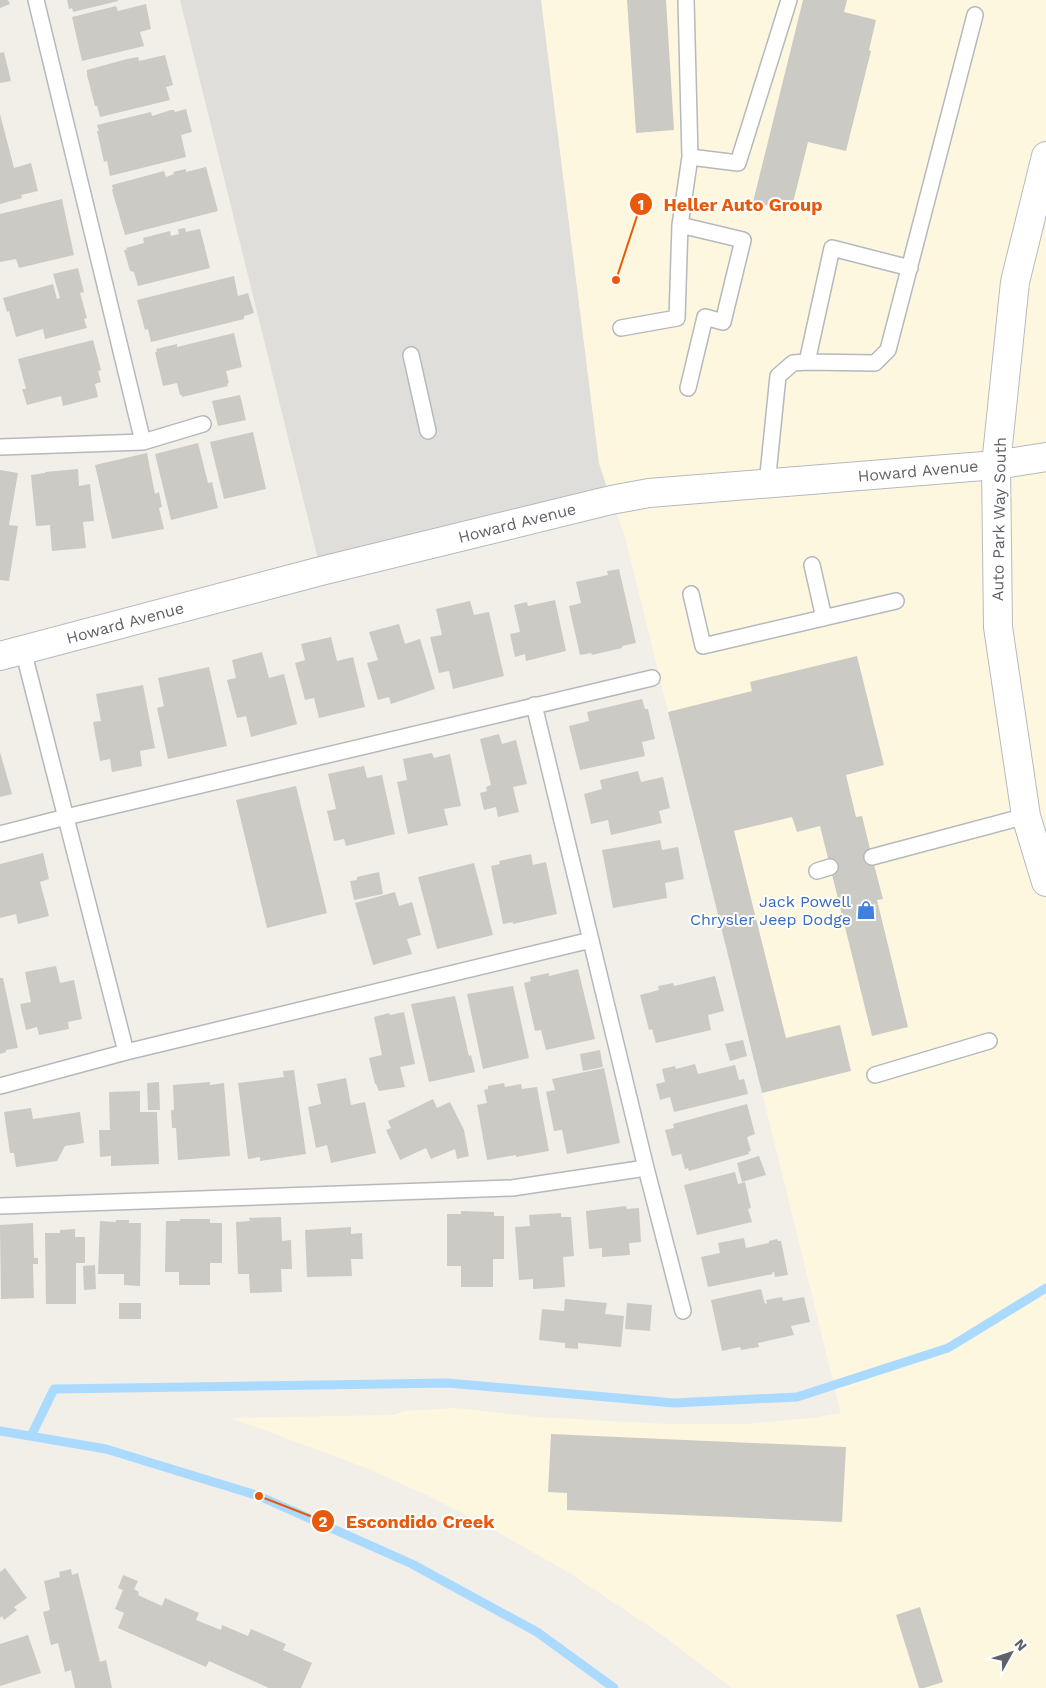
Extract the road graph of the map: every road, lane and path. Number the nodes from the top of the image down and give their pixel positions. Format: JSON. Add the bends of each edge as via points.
{"nodes":[{"id":1,"x":36,"y":0,"type":"edge"},
{"id":2,"x":686,"y":0,"type":"edge"},
{"id":3,"x":789,"y":0,"type":"edge"},
{"id":4,"x":975,"y":15,"type":"dead end"},
{"id":5,"x":1046,"y":156,"type":"edge"},
{"id":6,"x":690,"y":157,"type":"junction"},
{"id":7,"x":680,"y":225,"type":"junction"},
{"id":8,"x":910,"y":268,"type":"junction"},
{"id":9,"x":620,"y":328,"type":"dead end"},
{"id":10,"x":411,"y":355,"type":"dead end"},
{"id":11,"x":807,"y":362,"type":"junction"},
{"id":12,"x":688,"y":388,"type":"dead end"},
{"id":13,"x":203,"y":424,"type":"dead end"},
{"id":14,"x":428,"y":431,"type":"dead end"},
{"id":15,"x":143,"y":442,"type":"junction"},
{"id":16,"x":0,"y":447,"type":"edge"},
{"id":17,"x":1046,"y":457,"type":"edge"},
{"id":18,"x":996,"y":465,"type":"junction"},
{"id":19,"x":767,"y":484,"type":"junction"},
{"id":20,"x":812,"y":565,"type":"dead end"},
{"id":21,"x":691,"y":594,"type":"dead end"},
{"id":22,"x":896,"y":601,"type":"dead end"},
{"id":23,"x":824,"y":618,"type":"junction"},
{"id":24,"x":11,"y":653,"type":"edge"},
{"id":25,"x":652,"y":678,"type":"dead end"},
{"id":26,"x":534,"y":706,"type":"junction"},
{"id":27,"x":1026,"y":816,"type":"junction"},
{"id":28,"x":66,"y":817,"type":"junction"},
{"id":29,"x":0,"y":834,"type":"edge"},
{"id":30,"x":872,"y":857,"type":"dead end"},
{"id":31,"x":1046,"y":882,"type":"edge"},
{"id":32,"x":591,"y":940,"type":"junction"},
{"id":33,"x":989,"y":1041,"type":"dead end"},
{"id":34,"x":126,"y":1052,"type":"junction"},
{"id":35,"x":874,"y":1075,"type":"dead end"},
{"id":36,"x":0,"y":1086,"type":"edge"},
{"id":37,"x":646,"y":1168,"type":"junction"},
{"id":38,"x":0,"y":1206,"type":"edge"},
{"id":39,"x":683,"y":1311,"type":"dead end"}],
"edges":[{"from":1,"to":15,"type":"lane"},
{"from":2,"to":6,"type":"lane"},
{"from":3,"to":6,"type":"lane","via":[[738,163]]},
{"from":4,"to":8,"type":"lane"},
{"from":5,"to":18,"type":"street","name":"Auto Park Way South","via":[[1015,282]]},
{"from":6,"to":7,"type":"lane"},
{"from":7,"to":9,"type":"lane","via":[[677,318]]},
{"from":7,"to":12,"type":"lane","via":[[742,240],[724,322],[704,317]]},
{"from":8,"to":11,"type":"lane","via":[[888,350],[876,363]]},
{"from":8,"to":11,"type":"lane","via":[[832,248]]},
{"from":10,"to":14,"type":"lane"},
{"from":11,"to":19,"type":"lane","via":[[793,364],[778,376]]},
{"from":13,"to":15,"type":"lane"},
{"from":15,"to":16,"type":"lane"},
{"from":17,"to":18,"type":"street","name":"Howard Avenue"},
{"from":18,"to":19,"type":"street","name":"Howard Avenue"},
{"from":18,"to":27,"type":"street","name":"Auto Park Way South","via":[[998,627]]},
{"from":19,"to":24,"type":"street","name":"Howard Avenue","via":[[611,500],[321,571]]},
{"from":20,"to":23,"type":"lane"},
{"from":21,"to":23,"type":"lane","via":[[703,646]]},
{"from":22,"to":23,"type":"lane"},
{"from":24,"to":28,"type":"lane"},
{"from":25,"to":26,"type":"lane"},
{"from":26,"to":28,"type":"lane"},
{"from":26,"to":32,"type":"lane"},
{"from":27,"to":30,"type":"lane"},
{"from":27,"to":31,"type":"street","name":"Auto Park Way South"},
{"from":28,"to":29,"type":"lane"},
{"from":28,"to":34,"type":"lane"},
{"from":32,"to":34,"type":"lane"},
{"from":32,"to":37,"type":"lane"},
{"from":33,"to":35,"type":"lane"},
{"from":34,"to":36,"type":"lane"},
{"from":37,"to":38,"type":"lane","via":[[512,1188]]},
{"from":37,"to":39,"type":"lane"}]}
